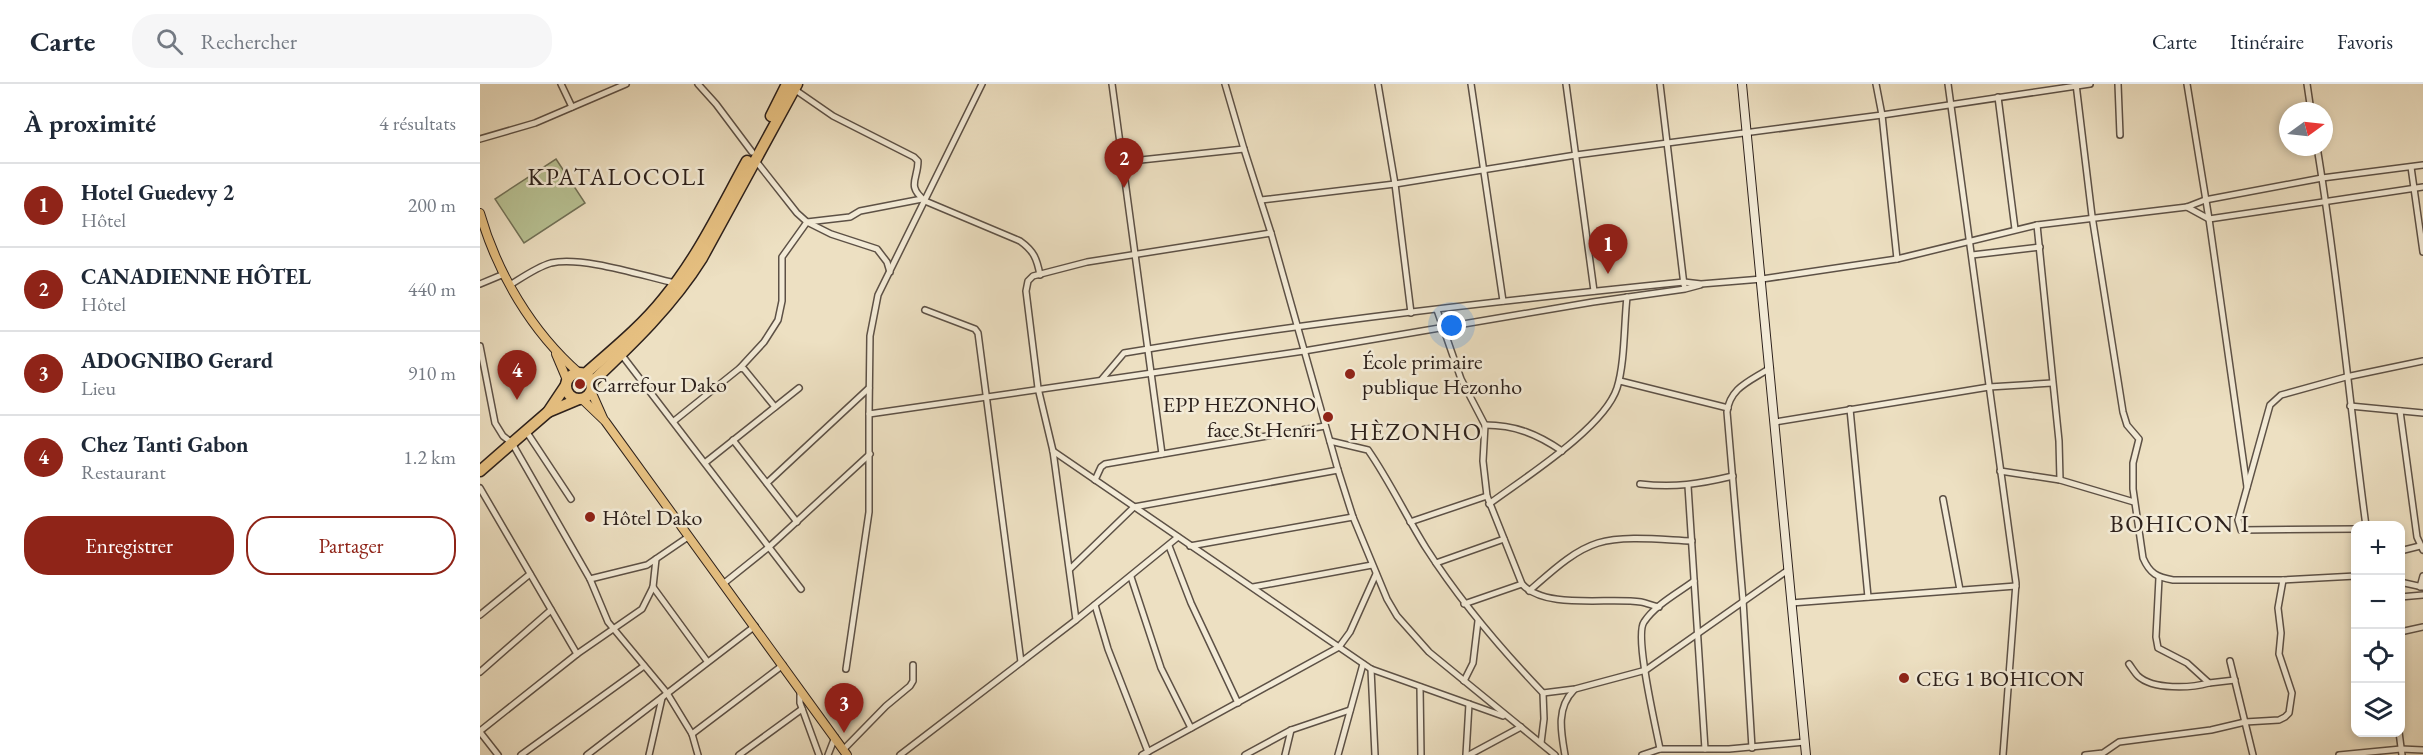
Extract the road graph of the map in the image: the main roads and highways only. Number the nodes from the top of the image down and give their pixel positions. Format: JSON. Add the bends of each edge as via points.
{"nodes":[{"id":1,"x":793,"y":86,"type":"edge"},
{"id":2,"x":753,"y":156,"type":"junction"},
{"id":3,"x":480,"y":213,"type":"edge"},
{"id":4,"x":555,"y":351,"type":"junction"},
{"id":5,"x":587,"y":380,"type":"junction"},
{"id":6,"x":567,"y":382,"type":"junction"},
{"id":7,"x":580,"y":399,"type":"junction"},
{"id":8,"x":548,"y":412,"type":"junction"},
{"id":9,"x":605,"y":421,"type":"junction"},
{"id":10,"x":480,"y":471,"type":"edge"},
{"id":11,"x":845,"y":752,"type":"edge"}],
"edges":[{"from":1,"to":2,"type":"highway"},
{"from":2,"to":5,"type":"highway","via":[[675,284]]},
{"from":2,"to":5,"type":"highway","via":[[689,278],[621,354]]},
{"from":3,"to":4,"type":"main road","via":[[504,274],[532,323]]},
{"from":4,"to":5,"type":"main road"},
{"from":4,"to":6,"type":"main road"},
{"from":5,"to":6,"type":"highway","via":[[572,375]]},
{"from":5,"to":7,"type":"highway"},
{"from":5,"to":9,"type":"main road"},
{"from":6,"to":7,"type":"highway","via":[[569,395]]},
{"from":6,"to":8,"type":"highway"},
{"from":7,"to":8,"type":"highway"},
{"from":7,"to":9,"type":"main road"},
{"from":8,"to":10,"type":"highway"},
{"from":9,"to":11,"type":"main road"}]}
